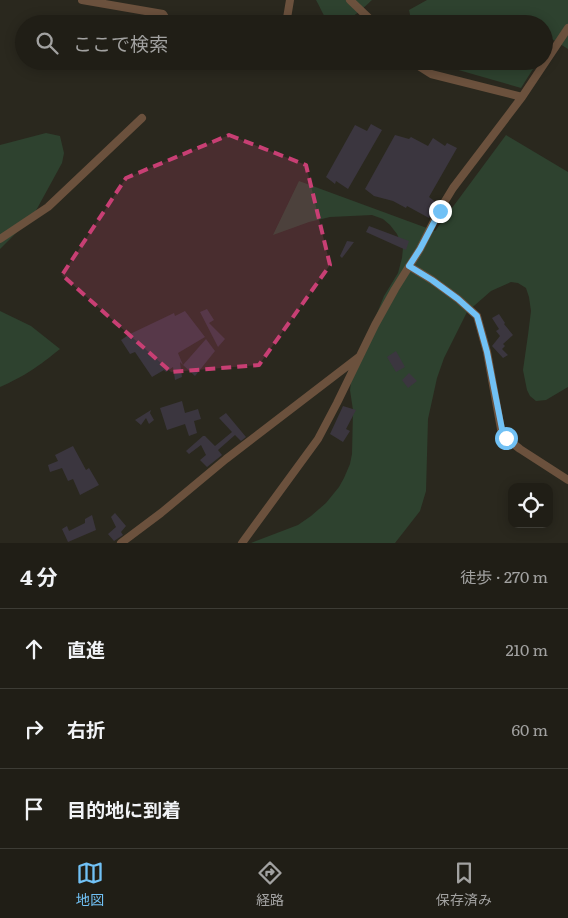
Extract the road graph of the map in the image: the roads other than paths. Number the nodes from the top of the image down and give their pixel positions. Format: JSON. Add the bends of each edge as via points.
{"nodes":[{"id":1,"x":82,"y":0,"type":"edge"},
{"id":2,"x":290,"y":0,"type":"edge"},
{"id":3,"x":350,"y":0,"type":"edge"},
{"id":4,"x":164,"y":15,"type":"edge"},
{"id":5,"x":288,"y":15,"type":"edge"},
{"id":6,"x":366,"y":15,"type":"edge"},
{"id":7,"x":568,"y":28,"type":"edge"},
{"id":8,"x":553,"y":50,"type":"edge"},
{"id":9,"x":425,"y":70,"type":"edge"},
{"id":10,"x":540,"y":70,"type":"edge"},
{"id":11,"x":522,"y":97,"type":"junction"},
{"id":12,"x":142,"y":118,"type":"dead end"},
{"id":13,"x":0,"y":239,"type":"edge"},
{"id":14,"x":409,"y":266,"type":"junction"},
{"id":15,"x":360,"y":356,"type":"junction"},
{"id":16,"x":568,"y":480,"type":"edge"},
{"id":17,"x":121,"y":543,"type":"edge"},
{"id":18,"x":242,"y":543,"type":"edge"}],
"edges":[{"from":1,"to":4,"type":"street"},
{"from":2,"to":5,"type":"street"},
{"from":3,"to":6,"type":"street"},
{"from":7,"to":8,"type":"street"},
{"from":9,"to":11,"type":"street"},
{"from":10,"to":11,"type":"street"},
{"from":11,"to":14,"type":"street","via":[[453,188]]},
{"from":12,"to":13,"type":"street","via":[[48,207]]},
{"from":14,"to":15,"type":"street"},
{"from":14,"to":16,"type":"street","via":[[452,294],[477,316],[506,438]]},
{"from":15,"to":17,"type":"street"},
{"from":15,"to":18,"type":"street","via":[[318,439]]}]}
